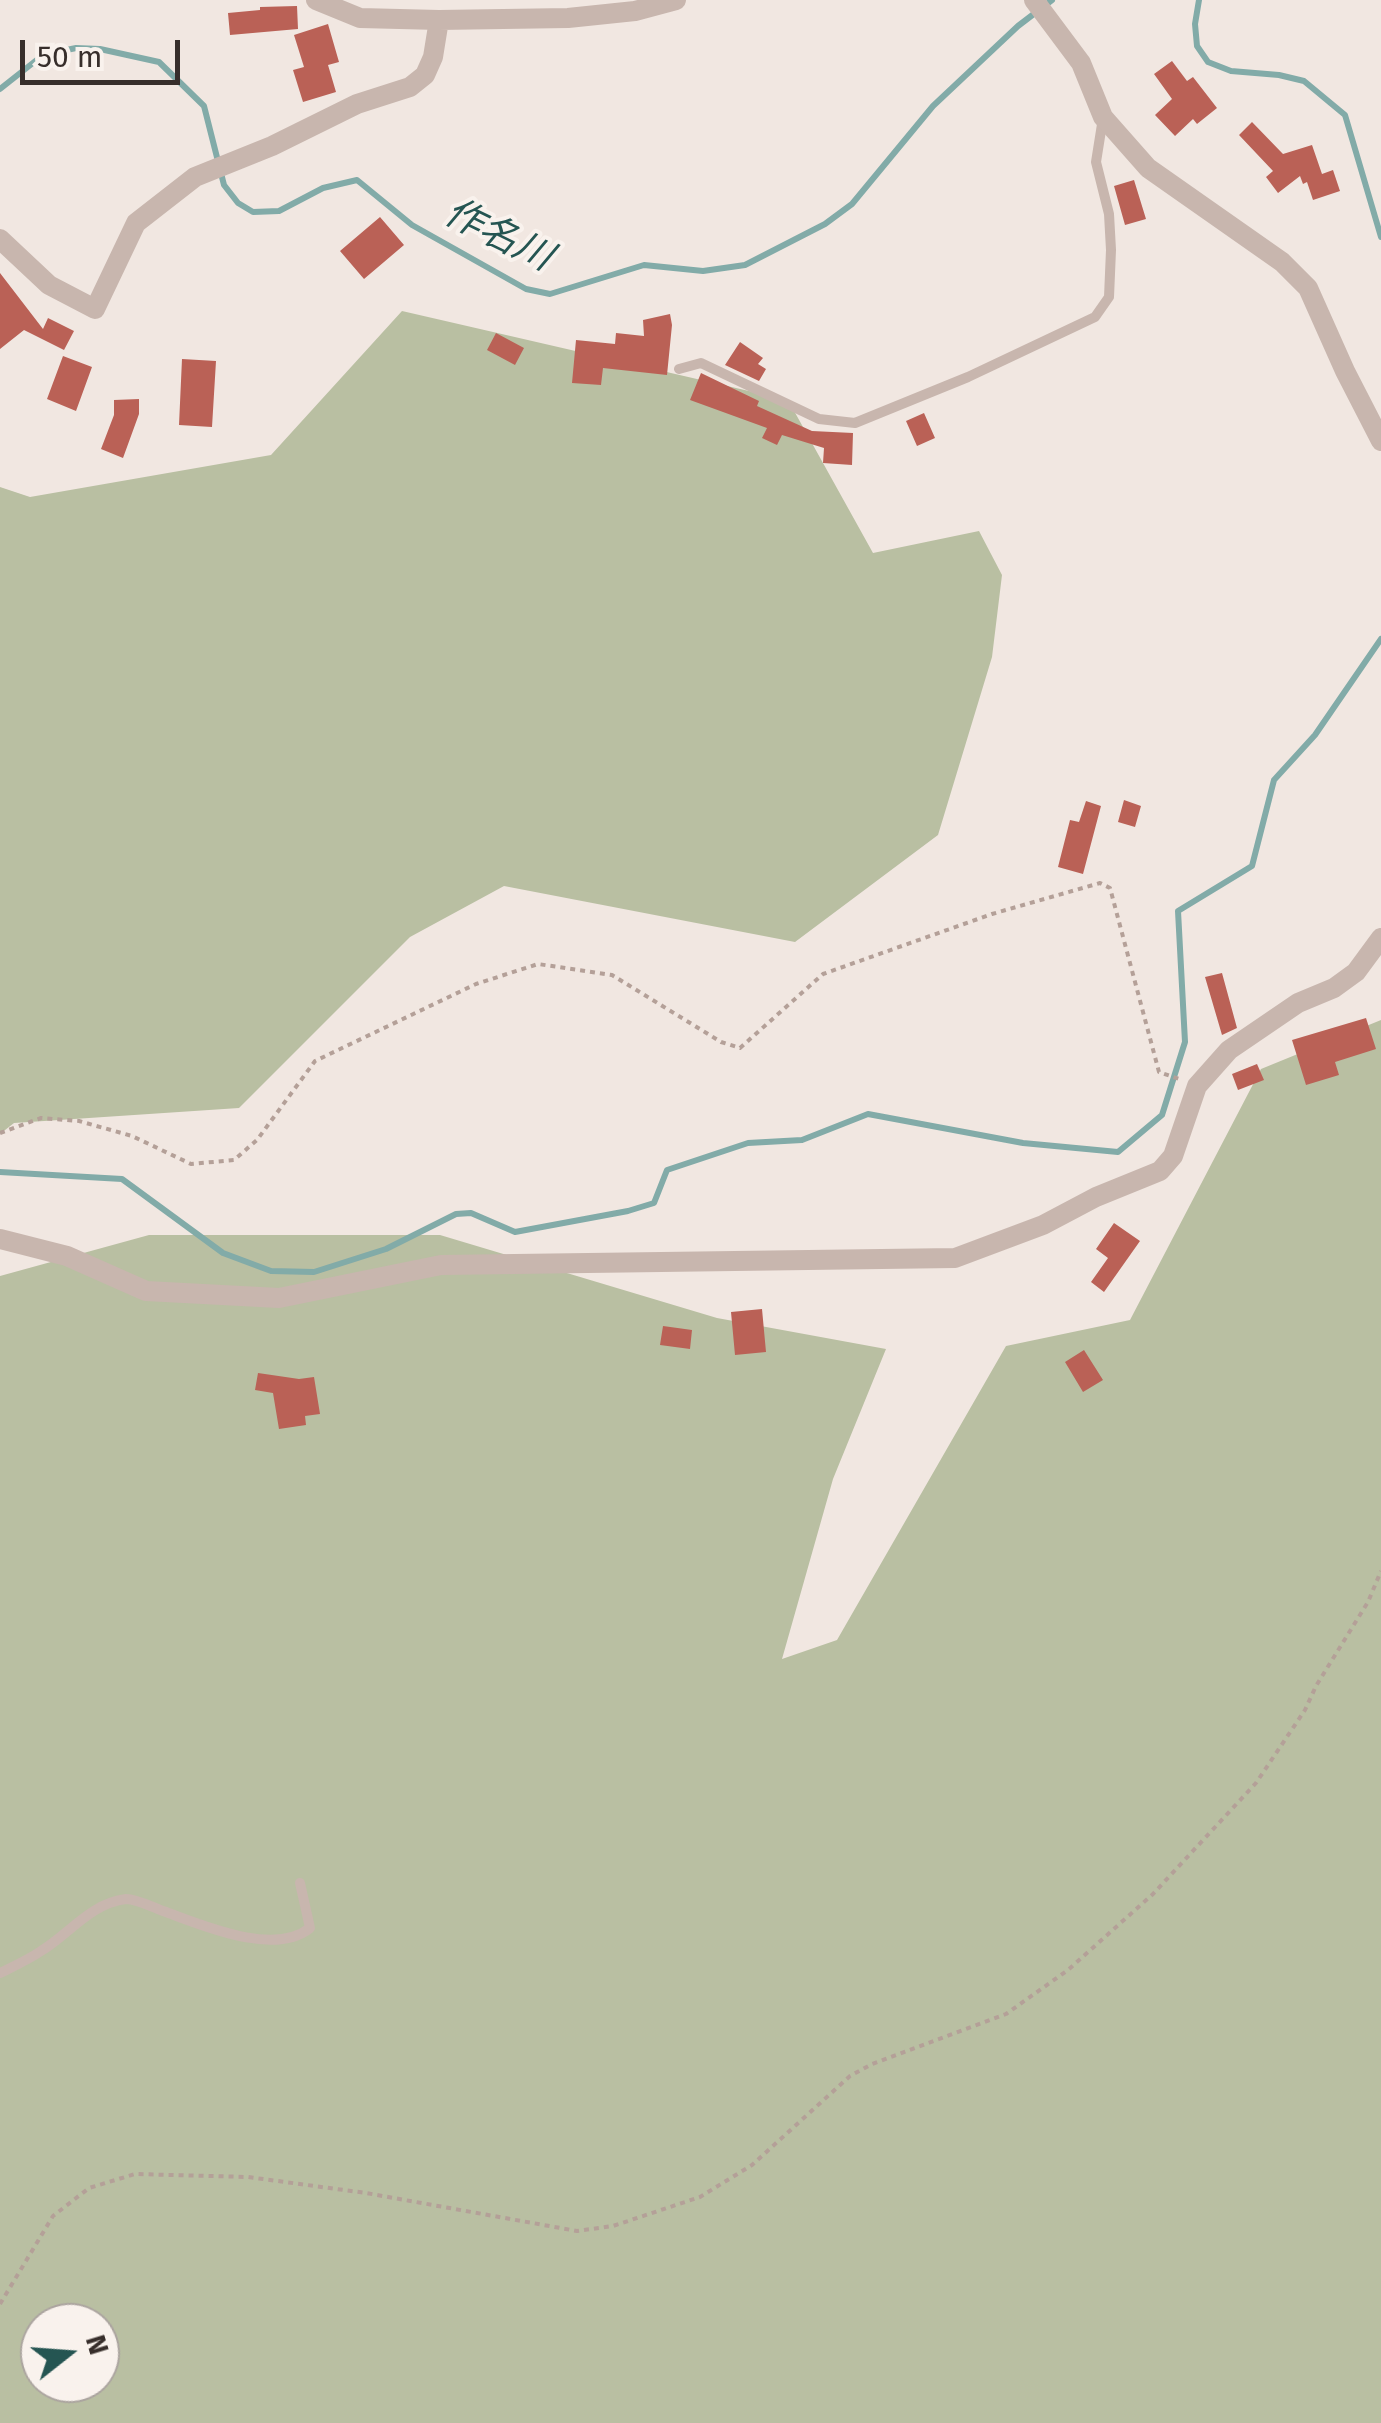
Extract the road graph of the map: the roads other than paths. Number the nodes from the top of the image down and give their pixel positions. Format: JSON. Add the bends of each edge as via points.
{"nodes":[{"id":1,"x":316,"y":0,"type":"edge"},
{"id":2,"x":676,"y":0,"type":"edge"},
{"id":3,"x":1040,"y":7,"type":"edge"},
{"id":4,"x":439,"y":20,"type":"junction"},
{"id":5,"x":1103,"y":117,"type":"junction"},
{"id":6,"x":0,"y":239,"type":"edge"},
{"id":7,"x":679,"y":369,"type":"dead end"},
{"id":8,"x":1381,"y":441,"type":"edge"},
{"id":9,"x":1381,"y":938,"type":"edge"},
{"id":10,"x":0,"y":1239,"type":"edge"},
{"id":11,"x":300,"y":1883,"type":"dead end"},
{"id":12,"x":0,"y":1973,"type":"edge"}],
"edges":[{"from":1,"to":4,"type":"street","via":[[360,18]]},
{"from":2,"to":4,"type":"street","via":[[568,18]]},
{"from":3,"to":5,"type":"street","via":[[1080,63]]},
{"from":4,"to":6,"type":"street","via":[[433,57],[410,87],[195,176],[136,223],[95,310],[50,285]]},
{"from":5,"to":7,"type":"lane","via":[[1096,162],[1112,250],[1109,298],[1095,317],[855,423],[819,418],[701,363]]},
{"from":5,"to":8,"type":"street","via":[[1148,168],[1282,262],[1308,288]]},
{"from":9,"to":10,"type":"street","via":[[1356,972],[1229,1050],[1197,1086],[1173,1156],[1160,1171],[954,1258],[441,1264],[279,1298],[146,1291],[67,1256]]},
{"from":11,"to":12,"type":"lane","via":[[310,1928],[298,1937],[271,1941],[214,1930],[129,1899],[100,1908]]}]}
